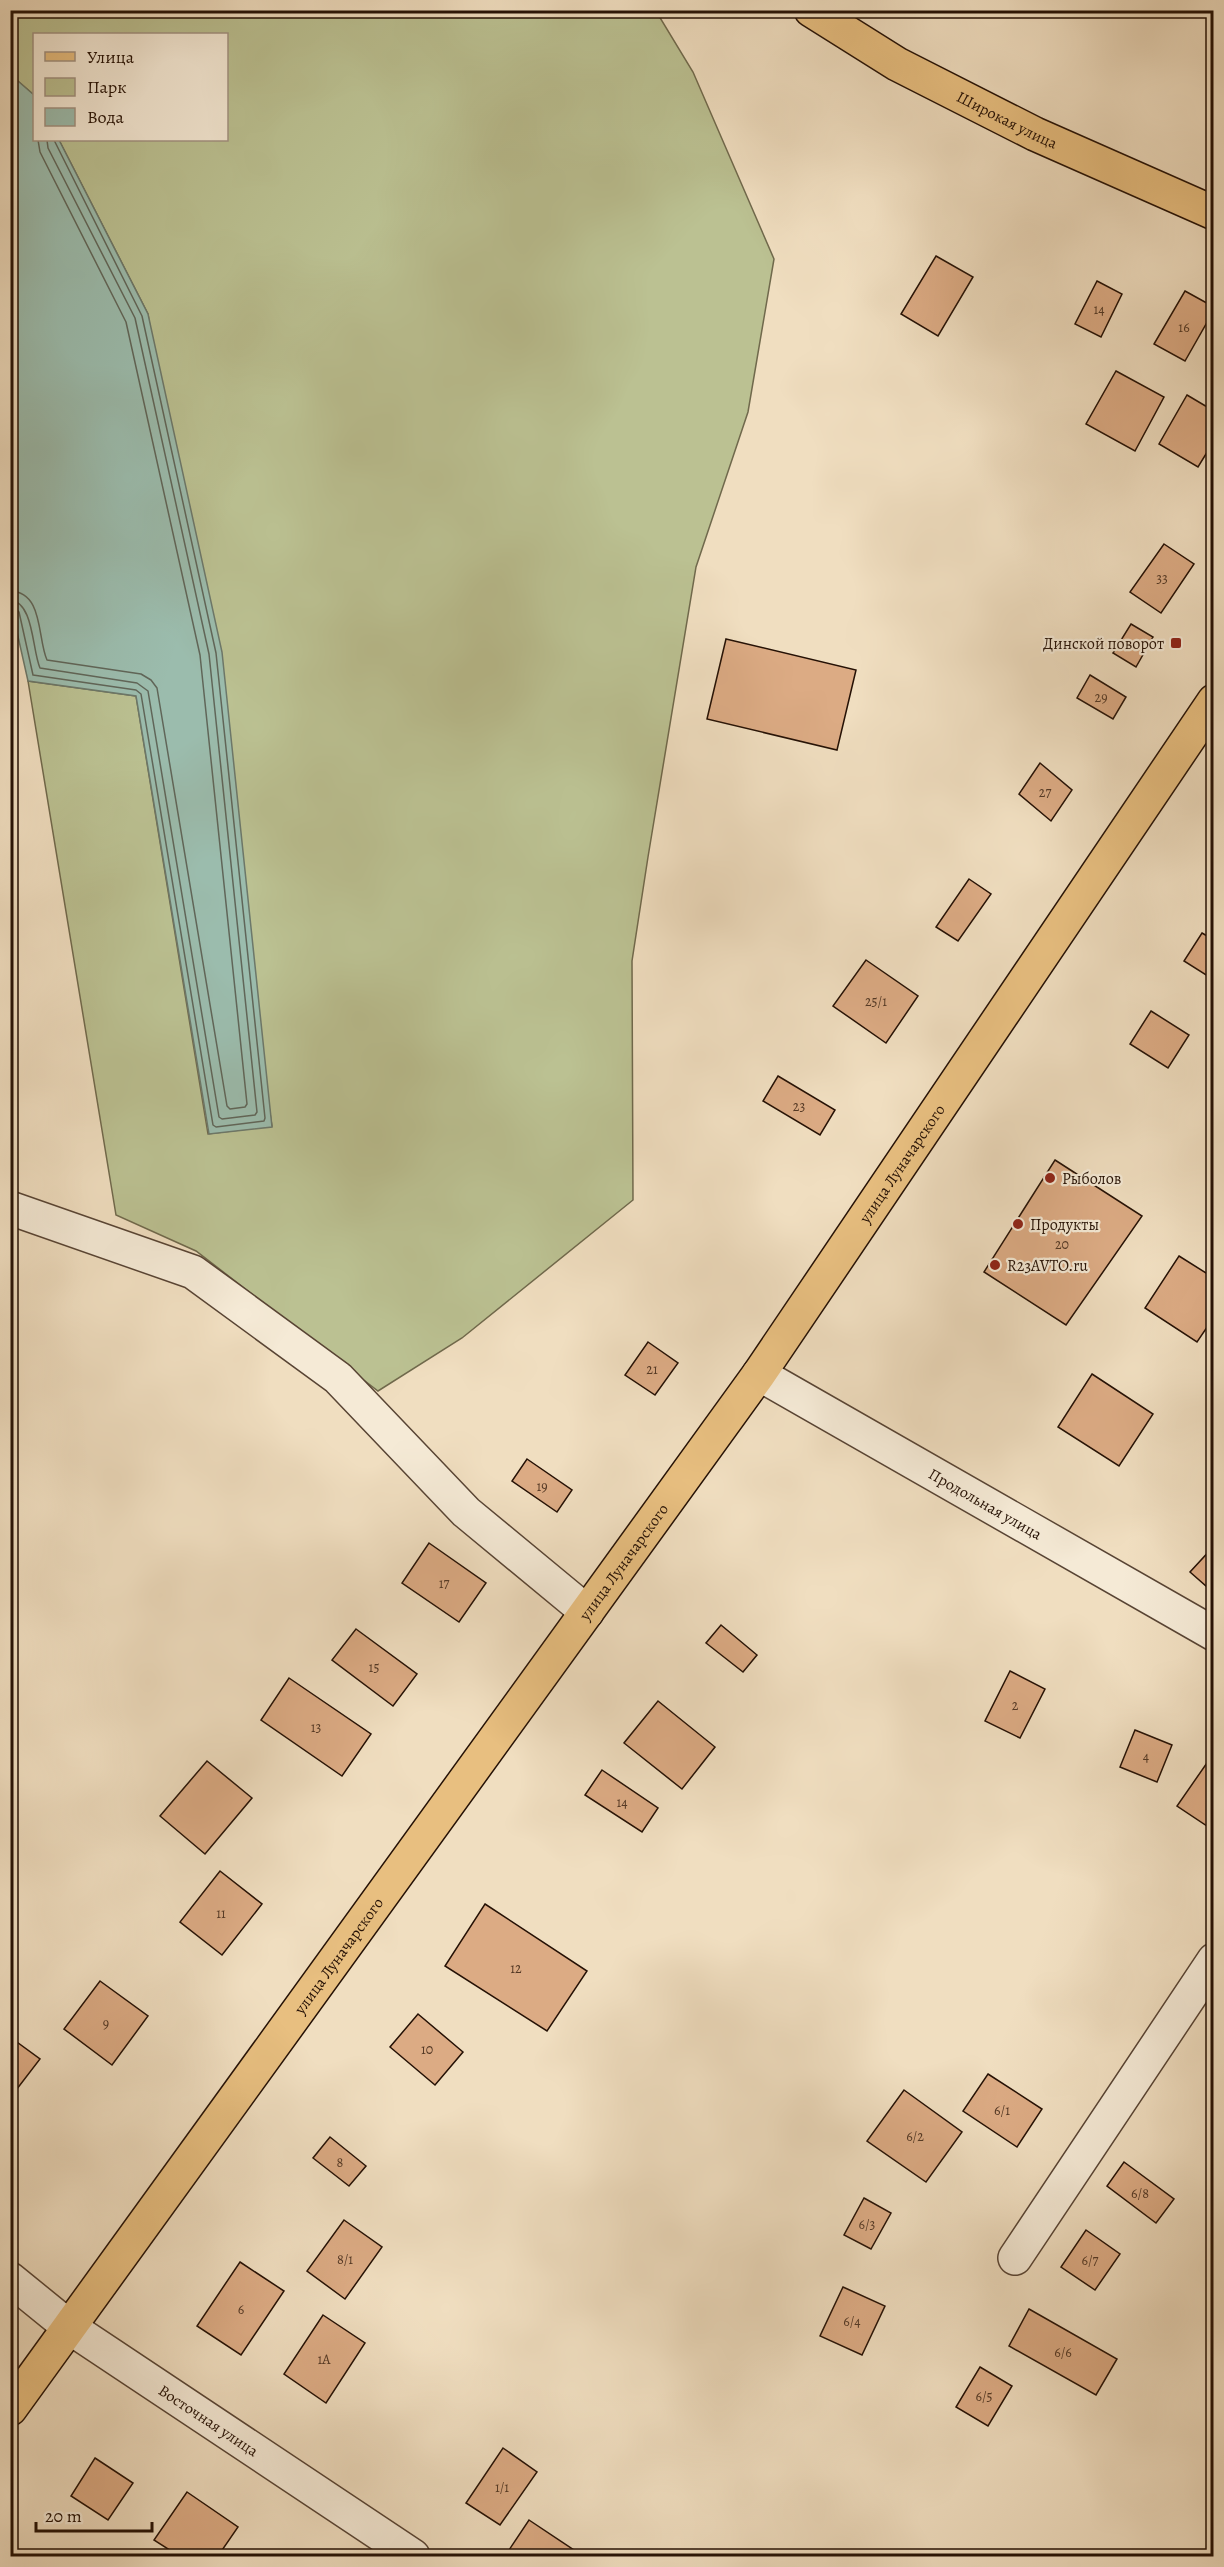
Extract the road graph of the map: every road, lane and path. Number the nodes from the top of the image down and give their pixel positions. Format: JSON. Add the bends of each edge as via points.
{"nodes":[{"id":1,"x":811,"y":11,"type":"edge"},
{"id":2,"x":1214,"y":213,"type":"edge"},
{"id":3,"x":1214,"y":701,"type":"edge"},
{"id":4,"x":10,"y":1208,"type":"edge"},
{"id":5,"x":759,"y":1374,"type":"junction"},
{"id":6,"x":586,"y":1612,"type":"junction"},
{"id":7,"x":1214,"y":1634,"type":"edge"},
{"id":8,"x":1214,"y":1960,"type":"edge"},
{"id":9,"x":1015,"y":2258,"type":"dead end"},
{"id":10,"x":10,"y":2280,"type":"edge"},
{"id":11,"x":69,"y":2327,"type":"junction"},
{"id":12,"x":10,"y":2409,"type":"edge"},
{"id":13,"x":413,"y":2556,"type":"edge"}],
"edges":[{"from":1,"to":2,"type":"main road","name":"Широкая улица","via":[[897,64],[1035,134]]},
{"from":3,"to":5,"type":"main road","name":"улица Луначарского"},
{"from":4,"to":6,"type":"street","via":[[193,1272],[338,1378],[466,1512]]},
{"from":5,"to":6,"type":"main road","name":"улица Луначарского"},
{"from":5,"to":7,"type":"street","name":"Продольная улица"},
{"from":6,"to":11,"type":"main road","name":"улица Луначарского"},
{"from":8,"to":9,"type":"street"},
{"from":10,"to":11,"type":"street","name":"Восточная улица"},
{"from":11,"to":12,"type":"main road","name":"улица Луначарского"},
{"from":11,"to":13,"type":"street","name":"Восточная улица"}]}
